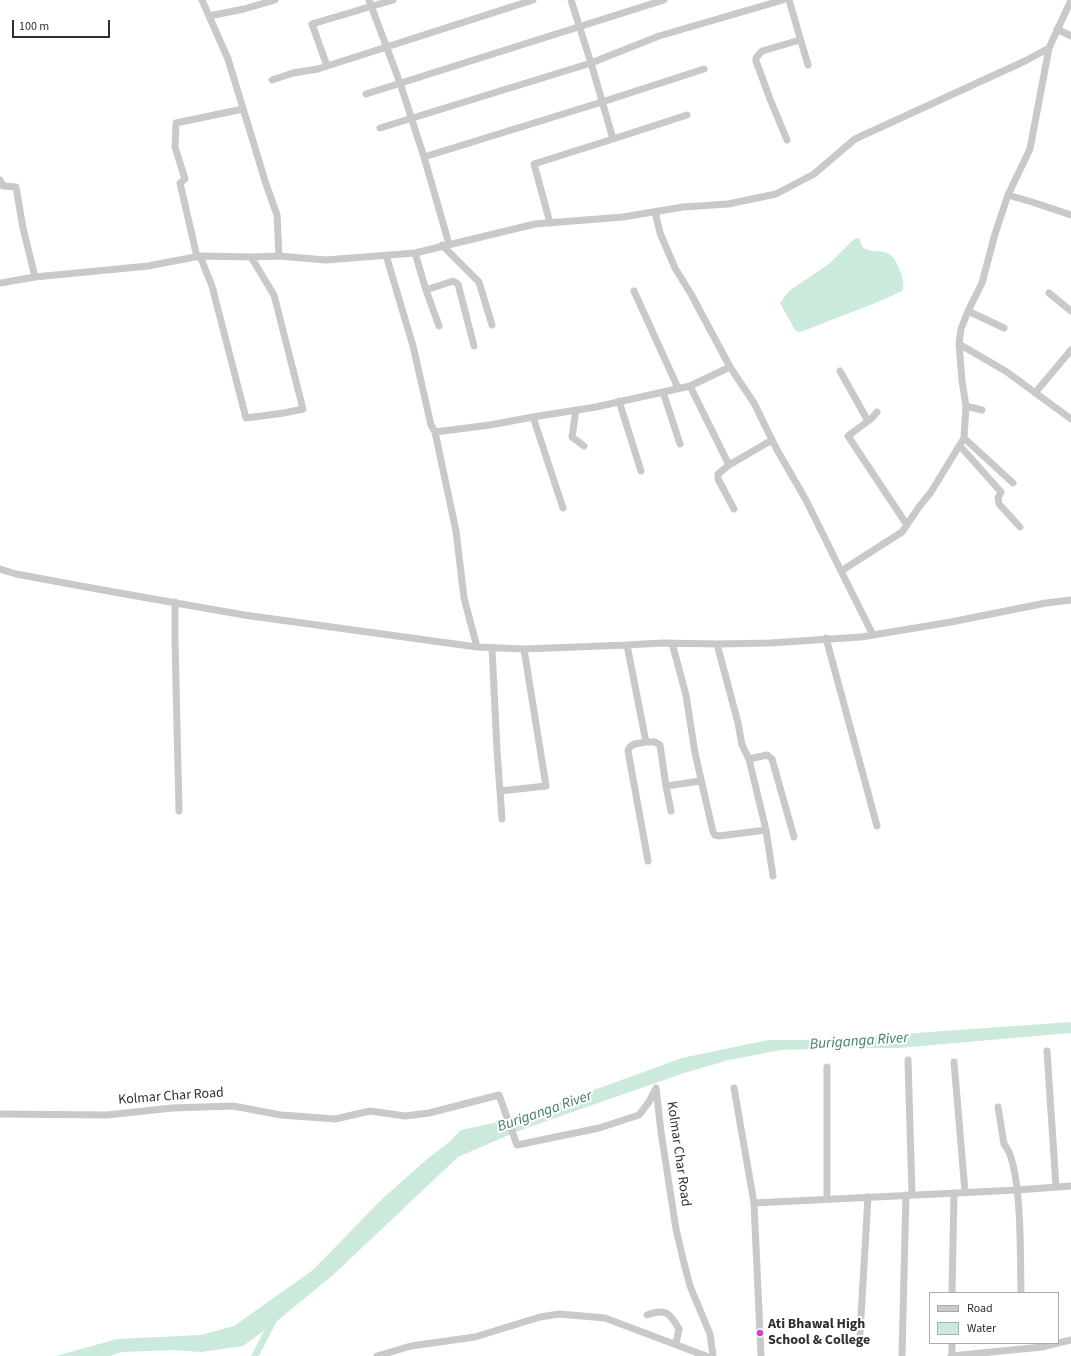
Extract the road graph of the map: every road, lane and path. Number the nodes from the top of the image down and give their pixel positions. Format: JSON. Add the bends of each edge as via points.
{"nodes":[{"id":1,"x":202,"y":0,"type":"edge"},
{"id":2,"x":272,"y":0,"type":"edge"},
{"id":3,"x":393,"y":0,"type":"edge"},
{"id":4,"x":534,"y":0,"type":"edge"},
{"id":5,"x":571,"y":0,"type":"edge"},
{"id":6,"x":664,"y":0,"type":"edge"},
{"id":7,"x":783,"y":0,"type":"edge"},
{"id":8,"x":789,"y":0,"type":"edge"},
{"id":9,"x":1071,"y":0,"type":"edge"},
{"id":10,"x":370,"y":3,"type":"edge"},
{"id":11,"x":209,"y":16,"type":"junction"},
{"id":12,"x":579,"y":27,"type":"junction"},
{"id":13,"x":1057,"y":29,"type":"junction"},
{"id":14,"x":1071,"y":36,"type":"edge"},
{"id":15,"x":800,"y":40,"type":"junction"},
{"id":16,"x":387,"y":47,"type":"junction"},
{"id":17,"x":1048,"y":48,"type":"junction"},
{"id":18,"x":591,"y":63,"type":"junction"},
{"id":19,"x":808,"y":65,"type":"dead end"},
{"id":20,"x":327,"y":66,"type":"junction"},
{"id":21,"x":704,"y":69,"type":"dead end"},
{"id":22,"x":272,"y":80,"type":"dead end"},
{"id":23,"x":400,"y":83,"type":"junction"},
{"id":24,"x":366,"y":94,"type":"dead end"},
{"id":25,"x":602,"y":102,"type":"junction"},
{"id":26,"x":243,"y":109,"type":"junction"},
{"id":27,"x":687,"y":115,"type":"dead end"},
{"id":28,"x":412,"y":118,"type":"junction"},
{"id":29,"x":380,"y":128,"type":"dead end"},
{"id":30,"x":613,"y":139,"type":"junction"},
{"id":31,"x":788,"y":140,"type":"dead end"},
{"id":32,"x":424,"y":157,"type":"junction"},
{"id":33,"x":0,"y":180,"type":"edge"},
{"id":34,"x":1008,"y":195,"type":"junction"},
{"id":35,"x":658,"y":211,"type":"junction"},
{"id":36,"x":1071,"y":215,"type":"edge"},
{"id":37,"x":550,"y":223,"type":"junction"},
{"id":38,"x":445,"y":245,"type":"junction"},
{"id":39,"x":415,"y":253,"type":"junction"},
{"id":40,"x":199,"y":256,"type":"junction"},
{"id":41,"x":279,"y":256,"type":"junction"},
{"id":42,"x":386,"y":256,"type":"junction"},
{"id":43,"x":251,"y":257,"type":"junction"},
{"id":44,"x":35,"y":277,"type":"junction"},
{"id":45,"x":0,"y":283,"type":"edge"},
{"id":46,"x":426,"y":290,"type":"junction"},
{"id":47,"x":634,"y":291,"type":"dead end"},
{"id":48,"x":1049,"y":293,"type":"dead end"},
{"id":49,"x":1070,"y":309,"type":"edge"},
{"id":50,"x":968,"y":311,"type":"junction"},
{"id":51,"x":492,"y":325,"type":"dead end"},
{"id":52,"x":439,"y":326,"type":"dead end"},
{"id":53,"x":1004,"y":328,"type":"dead end"},
{"id":54,"x":959,"y":344,"type":"junction"},
{"id":55,"x":474,"y":346,"type":"dead end"},
{"id":56,"x":1071,"y":350,"type":"edge"},
{"id":57,"x":730,"y":367,"type":"junction"},
{"id":58,"x":840,"y":371,"type":"dead end"},
{"id":59,"x":690,"y":386,"type":"junction"},
{"id":60,"x":678,"y":388,"type":"junction"},
{"id":61,"x":663,"y":392,"type":"junction"},
{"id":62,"x":1035,"y":393,"type":"junction"},
{"id":63,"x":620,"y":401,"type":"junction"},
{"id":64,"x":966,"y":406,"type":"junction"},
{"id":65,"x":576,"y":410,"type":"junction"},
{"id":66,"x":982,"y":410,"type":"dead end"},
{"id":67,"x":877,"y":412,"type":"dead end"},
{"id":68,"x":533,"y":417,"type":"junction"},
{"id":69,"x":1071,"y":419,"type":"edge"},
{"id":70,"x":868,"y":420,"type":"junction"},
{"id":71,"x":435,"y":432,"type":"junction"},
{"id":72,"x":964,"y":438,"type":"junction"},
{"id":73,"x":772,"y":440,"type":"junction"},
{"id":74,"x":680,"y":444,"type":"dead end"},
{"id":75,"x":584,"y":446,"type":"dead end"},
{"id":76,"x":960,"y":446,"type":"junction"},
{"id":77,"x":729,"y":465,"type":"junction"},
{"id":78,"x":641,"y":471,"type":"dead end"},
{"id":79,"x":1013,"y":483,"type":"dead end"},
{"id":80,"x":562,"y":508,"type":"dead end"},
{"id":81,"x":734,"y":509,"type":"dead end"},
{"id":82,"x":907,"y":525,"type":"junction"},
{"id":83,"x":1020,"y":527,"type":"dead end"},
{"id":84,"x":0,"y":569,"type":"edge"},
{"id":85,"x":841,"y":571,"type":"junction"},
{"id":86,"x":175,"y":602,"type":"junction"},
{"id":87,"x":1070,"y":603,"type":"edge"},
{"id":88,"x":873,"y":635,"type":"junction"},
{"id":89,"x":826,"y":638,"type":"junction"},
{"id":90,"x":672,"y":643,"type":"junction"},
{"id":91,"x":717,"y":644,"type":"junction"},
{"id":92,"x":627,"y":645,"type":"junction"},
{"id":93,"x":477,"y":647,"type":"junction"},
{"id":94,"x":492,"y":648,"type":"junction"},
{"id":95,"x":524,"y":649,"type":"junction"},
{"id":96,"x":646,"y":742,"type":"junction"},
{"id":97,"x":749,"y":759,"type":"junction"},
{"id":98,"x":701,"y":781,"type":"junction"},
{"id":99,"x":666,"y":786,"type":"junction"},
{"id":100,"x":500,"y":791,"type":"junction"},
{"id":101,"x":179,"y":810,"type":"dead end"},
{"id":102,"x":671,"y":811,"type":"dead end"},
{"id":103,"x":502,"y":819,"type":"dead end"},
{"id":104,"x":877,"y":826,"type":"dead end"},
{"id":105,"x":766,"y":830,"type":"junction"},
{"id":106,"x":794,"y":837,"type":"dead end"},
{"id":107,"x":648,"y":861,"type":"dead end"},
{"id":108,"x":773,"y":876,"type":"dead end"},
{"id":109,"x":1047,"y":1051,"type":"dead end"},
{"id":110,"x":908,"y":1060,"type":"dead end"},
{"id":111,"x":954,"y":1062,"type":"dead end"},
{"id":112,"x":827,"y":1067,"type":"dead end"},
{"id":113,"x":734,"y":1088,"type":"dead end"},
{"id":114,"x":998,"y":1106,"type":"dead end"},
{"id":115,"x":0,"y":1114,"type":"edge"},
{"id":116,"x":1071,"y":1186,"type":"edge"},
{"id":117,"x":1056,"y":1187,"type":"junction"},
{"id":118,"x":1017,"y":1190,"type":"junction"},
{"id":119,"x":964,"y":1192,"type":"junction"},
{"id":120,"x":954,"y":1193,"type":"junction"},
{"id":121,"x":909,"y":1195,"type":"junction"},
{"id":122,"x":868,"y":1197,"type":"junction"},
{"id":123,"x":827,"y":1199,"type":"junction"},
{"id":124,"x":754,"y":1203,"type":"junction"},
{"id":125,"x":952,"y":1292,"type":"edge"},
{"id":126,"x":1021,"y":1292,"type":"edge"},
{"id":127,"x":647,"y":1314,"type":"dead end"},
{"id":128,"x":860,"y":1333,"type":"dead end"},
{"id":129,"x":1071,"y":1340,"type":"edge"},
{"id":130,"x":1059,"y":1343,"type":"edge"},
{"id":131,"x":676,"y":1344,"type":"junction"},
{"id":132,"x":952,"y":1344,"type":"edge"},
{"id":133,"x":1054,"y":1344,"type":"edge"},
{"id":134,"x":1025,"y":1346,"type":"edge"},
{"id":135,"x":377,"y":1356,"type":"edge"},
{"id":136,"x":706,"y":1356,"type":"edge"},
{"id":137,"x":713,"y":1356,"type":"edge"},
{"id":138,"x":761,"y":1356,"type":"edge"},
{"id":139,"x":902,"y":1356,"type":"edge"},
{"id":140,"x":951,"y":1356,"type":"edge"}],
"edges":[{"from":1,"to":11,"type":"street"},
{"from":2,"to":11,"type":"street"},
{"from":3,"to":10,"type":"street"},
{"from":4,"to":16,"type":"street"},
{"from":5,"to":12,"type":"street"},
{"from":6,"to":12,"type":"street"},
{"from":7,"to":18,"type":"street","via":[[659,36]]},
{"from":8,"to":15,"type":"street"},
{"from":9,"to":13,"type":"street"},
{"from":10,"to":16,"type":"street"},
{"from":10,"to":20,"type":"street","via":[[312,24]]},
{"from":11,"to":26,"type":"street","via":[[228,59]]},
{"from":12,"to":18,"type":"street"},
{"from":12,"to":23,"type":"street"},
{"from":13,"to":14,"type":"street"},
{"from":13,"to":17,"type":"street"},
{"from":15,"to":19,"type":"street"},
{"from":15,"to":31,"type":"street","via":[[762,51],[756,58]]},
{"from":16,"to":20,"type":"street"},
{"from":16,"to":23,"type":"street"},
{"from":17,"to":34,"type":"street","via":[[1030,149]]},
{"from":17,"to":35,"type":"street","via":[[855,139],[814,174],[776,194],[728,204]]},
{"from":18,"to":25,"type":"street"},
{"from":18,"to":28,"type":"street"},
{"from":20,"to":22,"type":"street"},
{"from":21,"to":25,"type":"street"},
{"from":23,"to":24,"type":"street"},
{"from":23,"to":28,"type":"street"},
{"from":25,"to":30,"type":"street"},
{"from":25,"to":32,"type":"street"},
{"from":26,"to":40,"type":"street","via":[[176,123],[175,146],[185,179],[180,183]]},
{"from":26,"to":41,"type":"street","via":[[277,215]]},
{"from":27,"to":30,"type":"street"},
{"from":28,"to":29,"type":"street"},
{"from":28,"to":32,"type":"street"},
{"from":30,"to":37,"type":"street","via":[[534,164]]},
{"from":32,"to":38,"type":"street"},
{"from":33,"to":44,"type":"street","via":[[3,186],[16,187]]},
{"from":34,"to":36,"type":"street"},
{"from":34,"to":50,"type":"street","via":[[982,283]]},
{"from":35,"to":37,"type":"street","via":[[623,217]]},
{"from":35,"to":57,"type":"street","via":[[656,216],[660,233],[675,268]]},
{"from":37,"to":38,"type":"street","via":[[535,224]]},
{"from":38,"to":39,"type":"street"},
{"from":38,"to":51,"type":"street","via":[[479,282]]},
{"from":39,"to":42,"type":"street"},
{"from":39,"to":46,"type":"street"},
{"from":40,"to":43,"type":"street"},
{"from":40,"to":43,"type":"street","via":[[212,286],[246,418],[303,409],[274,295]]},
{"from":40,"to":44,"type":"street","via":[[148,266]]},
{"from":41,"to":42,"type":"street","via":[[326,260]]},
{"from":41,"to":43,"type":"street"},
{"from":42,"to":71,"type":"street"},
{"from":44,"to":45,"type":"street"},
{"from":46,"to":52,"type":"street"},
{"from":46,"to":55,"type":"street","via":[[453,281],[458,284]]},
{"from":47,"to":60,"type":"street"},
{"from":48,"to":49,"type":"street"},
{"from":50,"to":53,"type":"street"},
{"from":50,"to":54,"type":"street","via":[[961,329]]},
{"from":54,"to":62,"type":"street","via":[[1007,372]]},
{"from":54,"to":64,"type":"street"},
{"from":56,"to":62,"type":"street"},
{"from":57,"to":59,"type":"street"},
{"from":57,"to":73,"type":"street","via":[[754,403]]},
{"from":58,"to":70,"type":"street"},
{"from":59,"to":60,"type":"street"},
{"from":59,"to":77,"type":"street"},
{"from":60,"to":61,"type":"street"},
{"from":61,"to":63,"type":"street"},
{"from":61,"to":74,"type":"street"},
{"from":62,"to":69,"type":"street"},
{"from":63,"to":65,"type":"street"},
{"from":63,"to":78,"type":"street"},
{"from":64,"to":66,"type":"street"},
{"from":64,"to":72,"type":"street"},
{"from":65,"to":68,"type":"street"},
{"from":65,"to":75,"type":"street","via":[[572,437]]},
{"from":67,"to":70,"type":"street"},
{"from":68,"to":71,"type":"street"},
{"from":68,"to":80,"type":"street"},
{"from":70,"to":82,"type":"street","via":[[848,436]]},
{"from":71,"to":93,"type":"street","via":[[456,531],[464,598]]},
{"from":72,"to":76,"type":"street"},
{"from":72,"to":79,"type":"street"},
{"from":73,"to":77,"type":"street"},
{"from":73,"to":85,"type":"street","via":[[806,500]]},
{"from":76,"to":82,"type":"street"},
{"from":76,"to":83,"type":"street","via":[[1001,492],[999,504]]},
{"from":77,"to":81,"type":"street","via":[[717,477]]},
{"from":82,"to":85,"type":"street","via":[[902,532]]},
{"from":84,"to":86,"type":"street"},
{"from":85,"to":88,"type":"street"},
{"from":86,"to":93,"type":"street","via":[[244,615]]},
{"from":86,"to":101,"type":"street"},
{"from":87,"to":88,"type":"street","via":[[1046,603]]},
{"from":88,"to":89,"type":"street"},
{"from":89,"to":91,"type":"street"},
{"from":89,"to":104,"type":"street"},
{"from":90,"to":91,"type":"street"},
{"from":90,"to":92,"type":"street"},
{"from":90,"to":98,"type":"street","via":[[686,695]]},
{"from":91,"to":97,"type":"street","via":[[742,745]]},
{"from":92,"to":95,"type":"street"},
{"from":92,"to":96,"type":"street"},
{"from":93,"to":94,"type":"street"},
{"from":94,"to":95,"type":"street"},
{"from":94,"to":100,"type":"street"},
{"from":95,"to":100,"type":"street","via":[[546,786]]},
{"from":96,"to":99,"type":"street","via":[[660,745]]},
{"from":96,"to":107,"type":"street","via":[[631,746],[628,751]]},
{"from":97,"to":105,"type":"street"},
{"from":97,"to":106,"type":"street","via":[[767,756],[772,759]]},
{"from":98,"to":99,"type":"street"},
{"from":98,"to":105,"type":"street","via":[[715,835]]},
{"from":99,"to":102,"type":"street"},
{"from":100,"to":103,"type":"street"},
{"from":105,"to":108,"type":"street"},
{"from":109,"to":117,"type":"street"},
{"from":110,"to":121,"type":"street"},
{"from":111,"to":119,"type":"street"},
{"from":112,"to":123,"type":"street"},
{"from":113,"to":124,"type":"street"},
{"from":114,"to":118,"type":"street","via":[[1004,1144],[1011,1159]]},
{"from":115,"to":137,"type":"street","name":"Kolmar Char Road","via":[[107,1115],[172,1108],[233,1106],[281,1115],[334,1119],[370,1111],[404,1116],[429,1113],[499,1095],[517,1145],[599,1128],[639,1115],[656,1088],[676,1229],[690,1286],[710,1334]]},
{"from":116,"to":117,"type":"street"},
{"from":117,"to":118,"type":"street"},
{"from":118,"to":119,"type":"street"},
{"from":118,"to":126,"type":"street"},
{"from":119,"to":120,"type":"street"},
{"from":120,"to":121,"type":"street"},
{"from":120,"to":125,"type":"street"},
{"from":121,"to":122,"type":"street"},
{"from":121,"to":139,"type":"street"},
{"from":122,"to":123,"type":"street"},
{"from":122,"to":128,"type":"street"},
{"from":123,"to":124,"type":"street"},
{"from":124,"to":138,"type":"street"},
{"from":127,"to":131,"type":"street","via":[[658,1311],[673,1318],[679,1329]]},
{"from":129,"to":130,"type":"street"},
{"from":131,"to":135,"type":"street","via":[[605,1318],[559,1314],[540,1317],[475,1337],[411,1346]]},
{"from":131,"to":136,"type":"street"},
{"from":132,"to":140,"type":"street"},
{"from":133,"to":134,"type":"street","via":[[1042,1347]]},
{"from":134,"to":140,"type":"street"}]}
